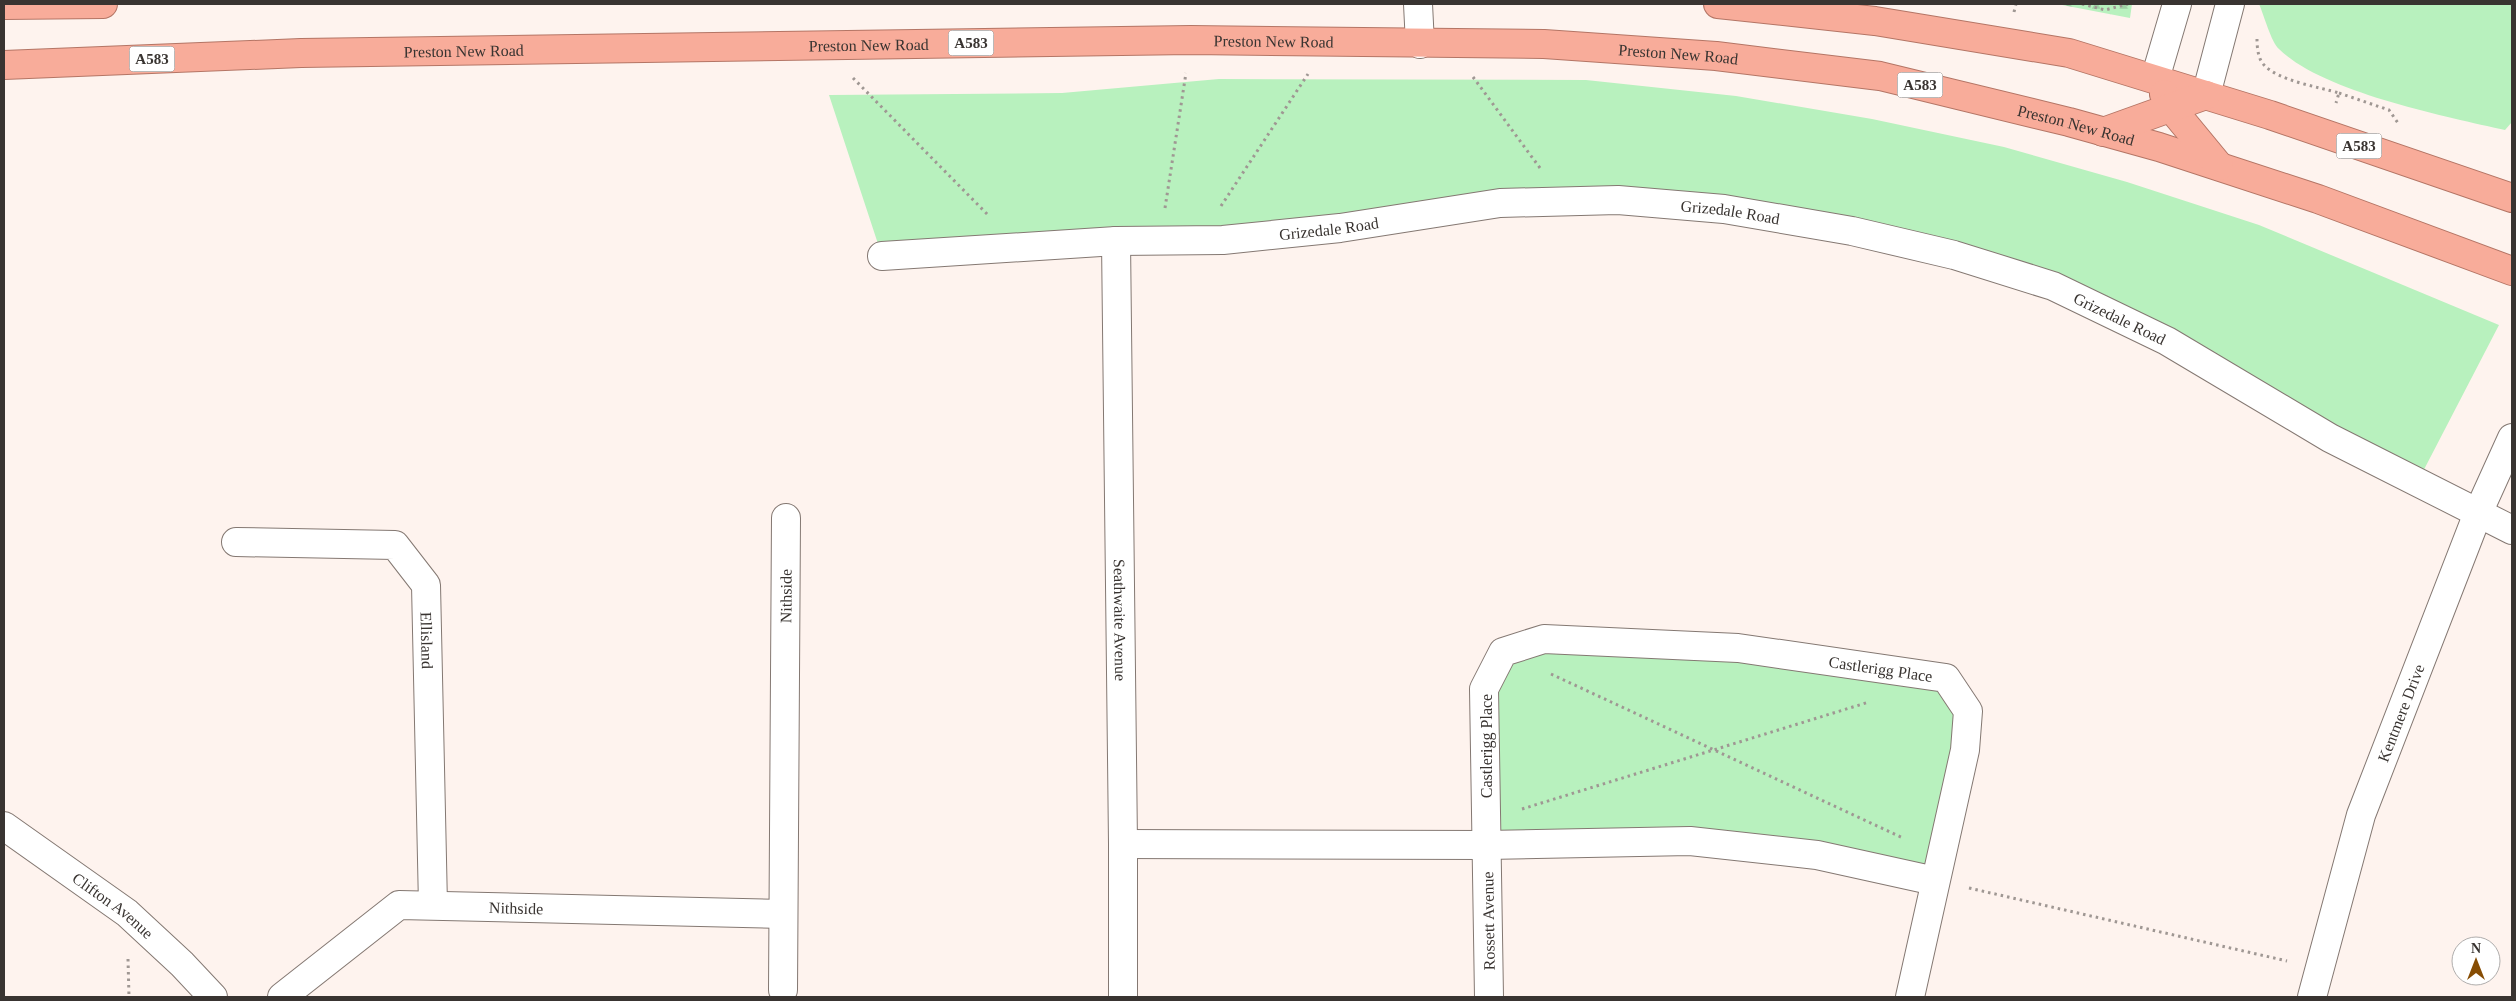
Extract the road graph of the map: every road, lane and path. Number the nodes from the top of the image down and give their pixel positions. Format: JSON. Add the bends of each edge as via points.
{"nodes":[{"id":1,"x":103,"y":4,"type":"edge"},
{"id":2,"x":1418,"y":4,"type":"edge"},
{"id":3,"x":1718,"y":4,"type":"edge"},
{"id":4,"x":2082,"y":4,"type":"edge"},
{"id":5,"x":2128,"y":4,"type":"edge"},
{"id":6,"x":2177,"y":4,"type":"edge"},
{"id":7,"x":2230,"y":4,"type":"edge"},
{"id":8,"x":4,"y":6,"type":"edge"},
{"id":9,"x":1191,"y":40,"type":"junction"},
{"id":10,"x":1328,"y":42,"type":"junction"},
{"id":11,"x":1420,"y":44,"type":"junction"},
{"id":12,"x":1449,"y":44,"type":"junction"},
{"id":13,"x":823,"y":47,"type":"junction"},
{"id":14,"x":4,"y":65,"type":"edge"},
{"id":15,"x":2155,"y":79,"type":"junction"},
{"id":16,"x":2206,"y":95,"type":"junction"},
{"id":17,"x":2172,"y":109,"type":"junction"},
{"id":18,"x":2103,"y":132,"type":"junction"},
{"id":19,"x":2219,"y":166,"type":"junction"},
{"id":20,"x":2512,"y":198,"type":"edge"},
{"id":21,"x":1564,"y":200,"type":"junction"},
{"id":22,"x":1198,"y":240,"type":"junction"},
{"id":23,"x":1116,"y":241,"type":"junction"},
{"id":24,"x":1160,"y":241,"type":"junction"},
{"id":25,"x":1019,"y":247,"type":"junction"},
{"id":26,"x":882,"y":256,"type":"dead end"},
{"id":27,"x":2512,"y":271,"type":"edge"},
{"id":28,"x":2512,"y":438,"type":"edge"},
{"id":29,"x":2478,"y":514,"type":"junction"},
{"id":30,"x":786,"y":518,"type":"dead end"},
{"id":31,"x":2512,"y":530,"type":"edge"},
{"id":32,"x":236,"y":542,"type":"dead end"},
{"id":33,"x":1502,"y":652,"type":"junction"},
{"id":34,"x":1872,"y":701,"type":"dead end"},
{"id":35,"x":1714,"y":750,"type":"junction"},
{"id":36,"x":4,"y":826,"type":"edge"},
{"id":37,"x":1487,"y":832,"type":"junction"},
{"id":38,"x":1124,"y":844,"type":"junction"},
{"id":39,"x":1938,"y":868,"type":"junction"},
{"id":40,"x":433,"y":905,"type":"junction"},
{"id":41,"x":783,"y":914,"type":"junction"},
{"id":42,"x":2319,"y":968,"type":"junction"},
{"id":43,"x":783,"y":990,"type":"dead end"},
{"id":44,"x":213,"y":997,"type":"edge"},
{"id":45,"x":282,"y":997,"type":"edge"},
{"id":46,"x":1123,"y":997,"type":"edge"},
{"id":47,"x":1489,"y":997,"type":"edge"},
{"id":48,"x":1910,"y":997,"type":"edge"},
{"id":49,"x":2312,"y":997,"type":"edge"}],
"edges":[{"from":1,"to":8,"type":"highway"},
{"from":2,"to":11,"type":"street"},
{"from":3,"to":15,"type":"highway","number":"A583","via":[[1875,21],[2026,45],[2069,53]]},
{"from":4,"to":5,"type":"path","via":[[2105,10]]},
{"from":6,"to":15,"type":"street"},
{"from":7,"to":16,"type":"street"},
{"from":9,"to":10,"type":"highway","name":"Preston New Road","number":"A583"},
{"from":9,"to":13,"type":"highway","name":"Preston New Road","number":"A583"},
{"from":9,"to":24,"type":"path"},
{"from":10,"to":11,"type":"highway","name":"Preston New Road","number":"A583"},
{"from":10,"to":22,"type":"path"},
{"from":11,"to":12,"type":"highway","name":"Preston New Road","number":"A583"},
{"from":12,"to":18,"type":"highway","name":"Preston New Road","number":"A583","via":[[1544,44],[1706,56],[1880,76]]},
{"from":12,"to":21,"type":"path"},
{"from":13,"to":14,"type":"highway","name":"Preston New Road","number":"A583","via":[[301,53]]},
{"from":13,"to":25,"type":"path"},
{"from":15,"to":16,"type":"highway","number":"A583"},
{"from":15,"to":17,"type":"highway"},
{"from":16,"to":17,"type":"highway"},
{"from":16,"to":20,"type":"highway","number":"A583"},
{"from":17,"to":18,"type":"highway"},
{"from":17,"to":19,"type":"highway"},
{"from":18,"to":19,"type":"highway","name":"Preston New Road","number":"A583"},
{"from":19,"to":27,"type":"highway","name":"Preston New Road","number":"A583","via":[[2365,214]]},
{"from":21,"to":22,"type":"street","name":"Grizedale Road","via":[[1500,203],[1340,228]]},
{"from":21,"to":29,"type":"street","name":"Grizedale Road","via":[[1618,200],[1724,209],[1954,254],[2053,286],[2167,341],[2330,438]]},
{"from":22,"to":24,"type":"street","name":"Grizedale Road"},
{"from":23,"to":24,"type":"street","name":"Grizedale Road"},
{"from":23,"to":25,"type":"street","name":"Grizedale Road"},
{"from":23,"to":38,"type":"street","name":"Seathwaite Avenue"},
{"from":25,"to":26,"type":"street","name":"Grizedale Road"},
{"from":28,"to":29,"type":"street","name":"Kentmere Drive"},
{"from":29,"to":31,"type":"street","name":"Grizedale Road"},
{"from":29,"to":42,"type":"street","name":"Kentmere Drive","via":[[2361,815]]},
{"from":30,"to":41,"type":"street","name":"Nithside"},
{"from":32,"to":40,"type":"street","name":"Ellisland","via":[[395,545],[426,585]]},
{"from":33,"to":35,"type":"path"},
{"from":33,"to":37,"type":"street","name":"Castlerigg Place","via":[[1484,689]]},
{"from":33,"to":39,"type":"street","name":"Castlerigg Place","via":[[1544,639],[1738,648],[1946,678],[1968,711],[1965,750]]},
{"from":34,"to":35,"type":"path"},
{"from":35,"to":37,"type":"path"},
{"from":35,"to":39,"type":"path"},
{"from":36,"to":44,"type":"street","name":"Clifton Avenue","via":[[127,913]]},
{"from":37,"to":38,"type":"street"},
{"from":37,"to":39,"type":"street","via":[[1690,841]]},
{"from":37,"to":47,"type":"street","name":"Rossett Avenue"},
{"from":38,"to":46,"type":"street","name":"Seathwaite Avenue"},
{"from":39,"to":42,"type":"path"},
{"from":39,"to":48,"type":"street","name":"Castlerigg Place"},
{"from":40,"to":41,"type":"street","name":"Nithside"},
{"from":40,"to":45,"type":"street","name":"Nithside","via":[[399,905]]},
{"from":41,"to":43,"type":"street","name":"Nithside"},
{"from":42,"to":49,"type":"street","name":"Kentmere Drive"}]}
